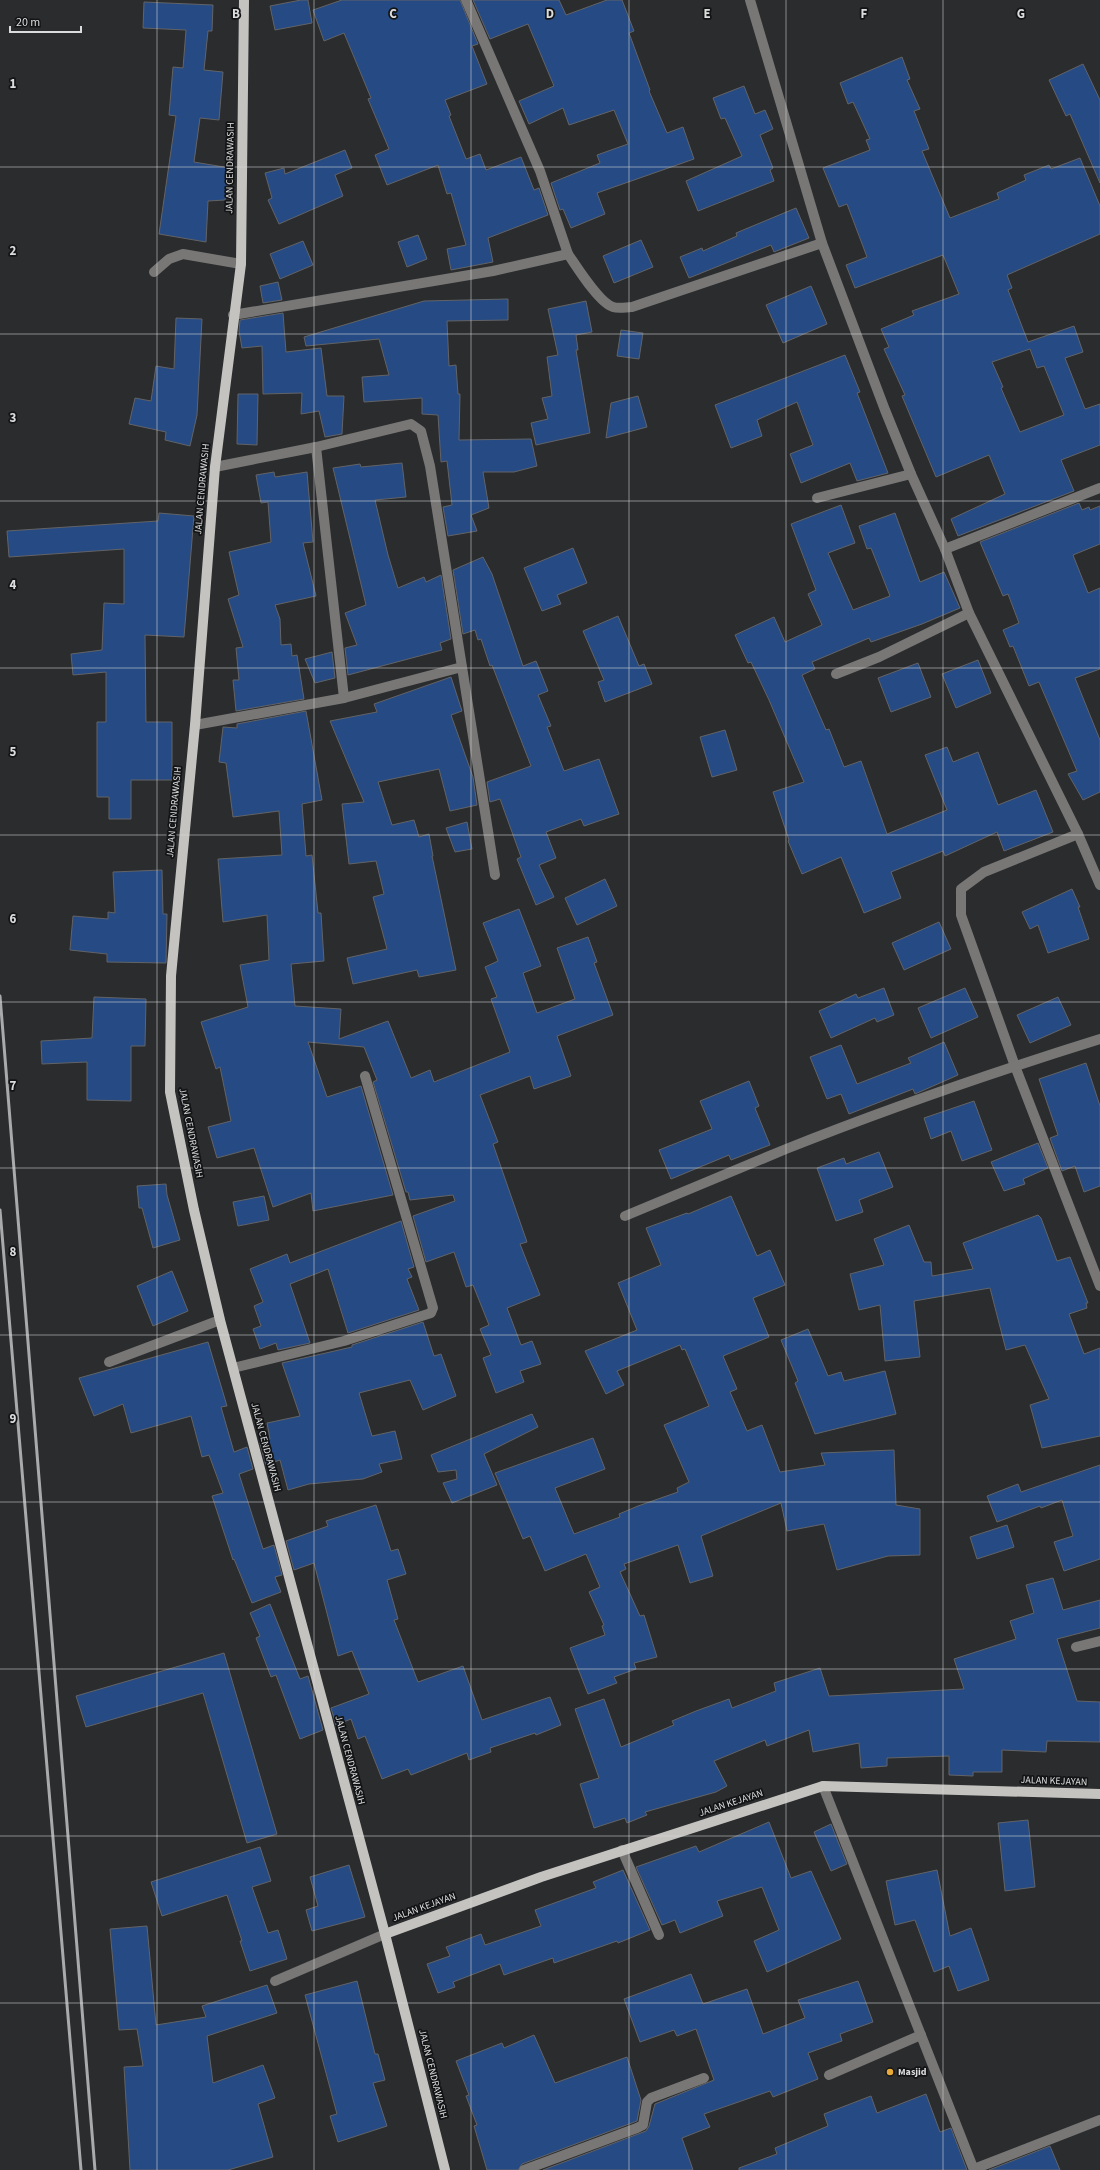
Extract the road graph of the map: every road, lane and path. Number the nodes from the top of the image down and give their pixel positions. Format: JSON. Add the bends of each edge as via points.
{"nodes":[{"id":1,"x":244,"y":0,"type":"edge"},
{"id":2,"x":466,"y":0,"type":"edge"},
{"id":3,"x":750,"y":0,"type":"edge"},
{"id":4,"x":822,"y":243,"type":"junction"},
{"id":5,"x":568,"y":254,"type":"junction"},
{"id":6,"x":241,"y":264,"type":"junction"},
{"id":7,"x":154,"y":272,"type":"dead end"},
{"id":8,"x":233,"y":315,"type":"junction"},
{"id":9,"x":316,"y":447,"type":"junction"},
{"id":10,"x":215,"y":467,"type":"junction"},
{"id":11,"x":911,"y":474,"type":"junction"},
{"id":12,"x":1100,"y":488,"type":"edge"},
{"id":13,"x":817,"y":498,"type":"dead end"},
{"id":14,"x":945,"y":549,"type":"junction"},
{"id":15,"x":969,"y":613,"type":"junction"},
{"id":16,"x":462,"y":667,"type":"junction"},
{"id":17,"x":836,"y":674,"type":"dead end"},
{"id":18,"x":344,"y":698,"type":"junction"},
{"id":19,"x":195,"y":725,"type":"junction"},
{"id":20,"x":1078,"y":834,"type":"junction"},
{"id":21,"x":495,"y":875,"type":"dead end"},
{"id":22,"x":1100,"y":885,"type":"edge"},
{"id":23,"x":1100,"y":1039,"type":"edge"},
{"id":24,"x":1015,"y":1066,"type":"junction"},
{"id":25,"x":366,"y":1076,"type":"dead end"},
{"id":26,"x":625,"y":1216,"type":"dead end"},
{"id":27,"x":1100,"y":1286,"type":"edge"},
{"id":28,"x":220,"y":1320,"type":"junction"},
{"id":29,"x":109,"y":1362,"type":"dead end"},
{"id":30,"x":233,"y":1368,"type":"junction"},
{"id":31,"x":1100,"y":1641,"type":"edge"},
{"id":32,"x":1076,"y":1647,"type":"dead end"},
{"id":33,"x":823,"y":1786,"type":"junction"},
{"id":34,"x":1100,"y":1794,"type":"edge"},
{"id":35,"x":622,"y":1850,"type":"junction"},
{"id":36,"x":385,"y":1934,"type":"junction"},
{"id":37,"x":659,"y":1935,"type":"dead end"},
{"id":38,"x":275,"y":1981,"type":"dead end"},
{"id":39,"x":921,"y":2036,"type":"junction"},
{"id":40,"x":829,"y":2075,"type":"dead end"},
{"id":41,"x":704,"y":2078,"type":"dead end"},
{"id":42,"x":1100,"y":2120,"type":"edge"},
{"id":43,"x":974,"y":2169,"type":"edge"},
{"id":44,"x":445,"y":2170,"type":"edge"},
{"id":45,"x":524,"y":2170,"type":"edge"}],
"edges":[{"from":1,"to":6,"type":"main road","name":"JALAN CENDRAWASIH"},
{"from":2,"to":5,"type":"street","via":[[540,171]]},
{"from":3,"to":4,"type":"street"},
{"from":4,"to":5,"type":"street","via":[[632,307],[620,308],[612,307],[601,298]]},
{"from":4,"to":11,"type":"street"},
{"from":5,"to":8,"type":"street","via":[[492,271]]},
{"from":6,"to":7,"type":"street","via":[[183,254],[169,259]]},
{"from":6,"to":8,"type":"main road","name":"JALAN CENDRAWASIH"},
{"from":8,"to":10,"type":"main road","name":"JALAN CENDRAWASIH"},
{"from":9,"to":10,"type":"street"},
{"from":9,"to":16,"type":"street","via":[[411,424],[421,431],[430,466]]},
{"from":9,"to":18,"type":"street"},
{"from":10,"to":19,"type":"main road","name":"JALAN CENDRAWASIH"},
{"from":11,"to":13,"type":"street"},
{"from":11,"to":14,"type":"street"},
{"from":12,"to":14,"type":"street"},
{"from":14,"to":15,"type":"street"},
{"from":15,"to":17,"type":"street","via":[[879,657]]},
{"from":15,"to":20,"type":"street"},
{"from":16,"to":18,"type":"street"},
{"from":16,"to":21,"type":"street"},
{"from":18,"to":19,"type":"street"},
{"from":19,"to":28,"type":"main road","name":"JALAN CENDRAWASIH","via":[[171,976],[170,1092]]},
{"from":20,"to":22,"type":"street"},
{"from":20,"to":24,"type":"street","via":[[984,872],[961,889],[961,915]]},
{"from":23,"to":24,"type":"street"},
{"from":24,"to":26,"type":"street","via":[[787,1149]]},
{"from":24,"to":27,"type":"street"},
{"from":25,"to":30,"type":"street","via":[[433,1308],[431,1313],[344,1341]]},
{"from":28,"to":29,"type":"street"},
{"from":28,"to":30,"type":"main road","name":"JALAN CENDRAWASIH"},
{"from":30,"to":36,"type":"main road","name":"JALAN CENDRAWASIH"},
{"from":31,"to":32,"type":"street"},
{"from":33,"to":34,"type":"main road","name":"JALAN KEJAYAN"},
{"from":33,"to":35,"type":"main road","name":"JALAN KEJAYAN"},
{"from":33,"to":39,"type":"street"},
{"from":35,"to":36,"type":"main road","name":"JALAN KEJAYAN"},
{"from":35,"to":37,"type":"street"},
{"from":36,"to":38,"type":"street"},
{"from":36,"to":44,"type":"main road","name":"JALAN CENDRAWASIH"},
{"from":39,"to":40,"type":"street"},
{"from":39,"to":43,"type":"street"},
{"from":41,"to":45,"type":"street","via":[[651,2098],[647,2102],[643,2125]]},
{"from":42,"to":43,"type":"street"}]}
